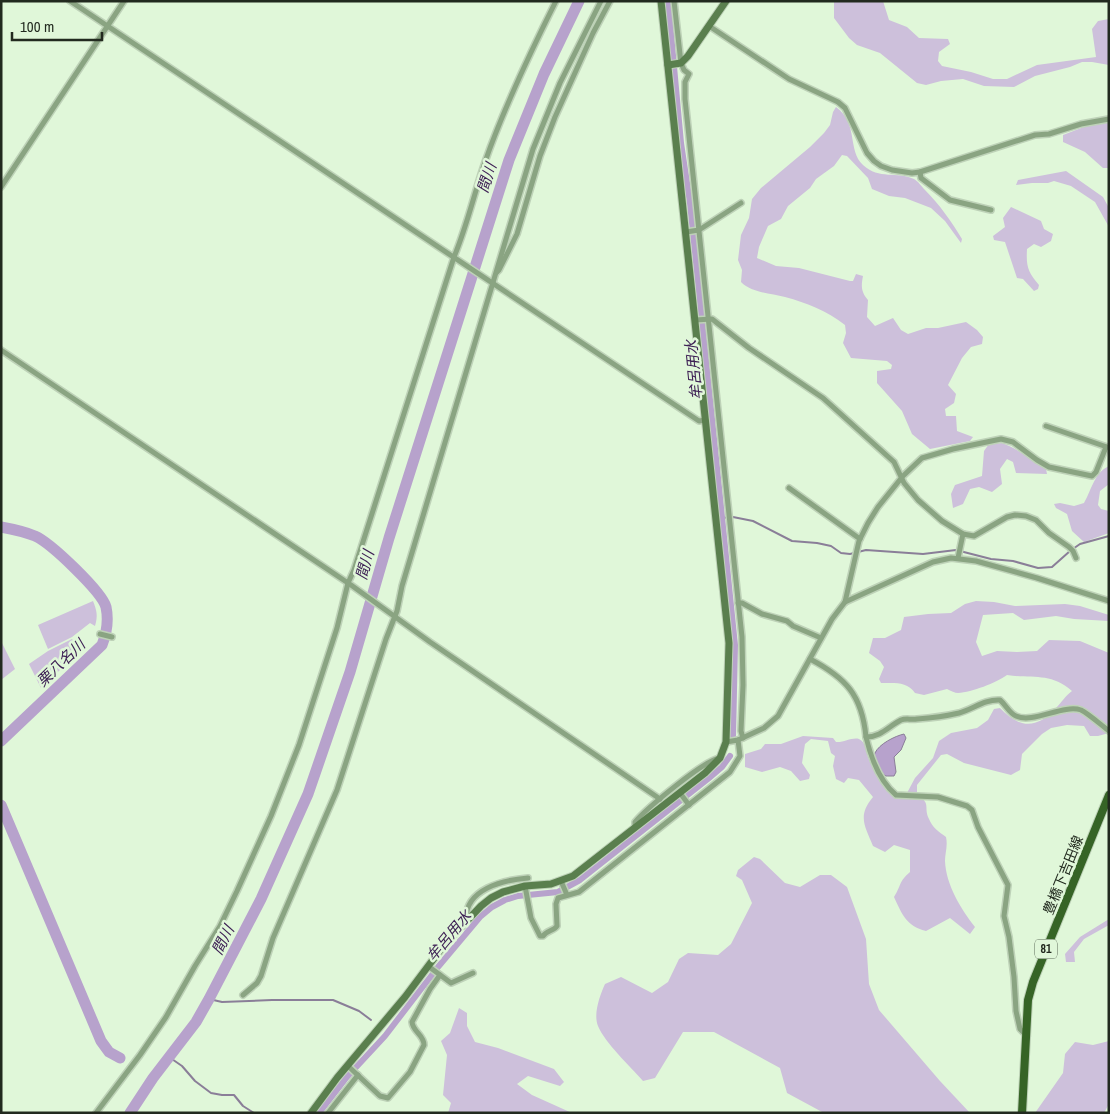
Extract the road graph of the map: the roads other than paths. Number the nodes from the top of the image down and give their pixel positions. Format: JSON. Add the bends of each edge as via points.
{"nodes":[{"id":1,"x":70,"y":1,"type":"edge"},
{"id":2,"x":124,"y":1,"type":"edge"},
{"id":3,"x":556,"y":1,"type":"edge"},
{"id":4,"x":601,"y":1,"type":"edge"},
{"id":5,"x":610,"y":1,"type":"edge"},
{"id":6,"x":661,"y":1,"type":"edge"},
{"id":7,"x":674,"y":1,"type":"edge"},
{"id":8,"x":726,"y":1,"type":"edge"},
{"id":9,"x":108,"y":26,"type":"junction"},
{"id":10,"x":708,"y":26,"type":"junction"},
{"id":11,"x":678,"y":67,"type":"junction"},
{"id":12,"x":1109,"y":119,"type":"edge"},
{"id":13,"x":920,"y":172,"type":"junction"},
{"id":14,"x":1,"y":187,"type":"edge"},
{"id":15,"x":740,"y":203,"type":"dead end"},
{"id":16,"x":991,"y":210,"type":"dead end"},
{"id":17,"x":699,"y":231,"type":"junction"},
{"id":18,"x":687,"y":232,"type":"junction"},
{"id":19,"x":456,"y":257,"type":"junction"},
{"id":20,"x":496,"y":272,"type":"junction"},
{"id":21,"x":492,"y":282,"type":"junction"},
{"id":22,"x":707,"y":319,"type":"junction"},
{"id":23,"x":696,"y":320,"type":"junction"},
{"id":24,"x":1,"y":350,"type":"edge"},
{"id":25,"x":706,"y":420,"type":"junction"},
{"id":26,"x":1046,"y":426,"type":"dead end"},
{"id":27,"x":1107,"y":447,"type":"edge"},
{"id":28,"x":901,"y":479,"type":"junction"},
{"id":29,"x":789,"y":488,"type":"dead end"},
{"id":30,"x":716,"y":513,"type":"junction"},
{"id":31,"x":728,"y":514,"type":"junction"},
{"id":32,"x":963,"y":534,"type":"junction"},
{"id":33,"x":860,"y":538,"type":"junction"},
{"id":34,"x":959,"y":553,"type":"junction"},
{"id":35,"x":1076,"y":558,"type":"dead end"},
{"id":36,"x":350,"y":584,"type":"junction"},
{"id":37,"x":1109,"y":601,"type":"edge"},
{"id":38,"x":845,"y":602,"type":"junction"},
{"id":39,"x":738,"y":603,"type":"junction"},
{"id":40,"x":394,"y":616,"type":"junction"},
{"id":41,"x":101,"y":635,"type":"dead end"},
{"id":42,"x":112,"y":637,"type":"dead end"},
{"id":43,"x":821,"y":638,"type":"junction"},
{"id":44,"x":810,"y":659,"type":"junction"},
{"id":45,"x":1109,"y":731,"type":"edge"},
{"id":46,"x":866,"y":737,"type":"junction"},
{"id":47,"x":741,"y":739,"type":"junction"},
{"id":48,"x":726,"y":742,"type":"junction"},
{"id":49,"x":720,"y":758,"type":"junction"},
{"id":50,"x":681,"y":795,"type":"junction"},
{"id":51,"x":1109,"y":795,"type":"edge"},
{"id":52,"x":660,"y":799,"type":"junction"},
{"id":53,"x":688,"y":804,"type":"junction"},
{"id":54,"x":636,"y":828,"type":"junction"},
{"id":55,"x":528,"y":878,"type":"dead end"},
{"id":56,"x":562,"y":883,"type":"junction"},
{"id":57,"x":526,"y":888,"type":"junction"},
{"id":58,"x":566,"y":893,"type":"junction"},
{"id":59,"x":466,"y":920,"type":"junction"},
{"id":60,"x":430,"y":968,"type":"junction"},
{"id":61,"x":473,"y":973,"type":"dead end"},
{"id":62,"x":440,"y":974,"type":"junction"},
{"id":63,"x":243,"y":995,"type":"dead end"},
{"id":64,"x":1027,"y":1036,"type":"junction"},
{"id":65,"x":349,"y":1067,"type":"junction"},
{"id":66,"x":357,"y":1074,"type":"junction"},
{"id":67,"x":96,"y":1113,"type":"edge"},
{"id":68,"x":311,"y":1113,"type":"edge"},
{"id":69,"x":328,"y":1113,"type":"edge"},
{"id":70,"x":1022,"y":1113,"type":"edge"}],
"edges":[{"from":1,"to":9,"type":"street"},
{"from":2,"to":9,"type":"street"},
{"from":3,"to":19,"type":"street","via":[[514,88],[484,163]]},
{"from":4,"to":20,"type":"street","via":[[560,83],[533,149]]},
{"from":5,"to":20,"type":"street","via":[[555,117],[517,234]]},
{"from":6,"to":11,"type":"street"},
{"from":7,"to":11,"type":"street"},
{"from":8,"to":10,"type":"street"},
{"from":9,"to":14,"type":"street"},
{"from":9,"to":19,"type":"street"},
{"from":10,"to":11,"type":"street"},
{"from":10,"to":13,"type":"street","via":[[789,79],[838,102],[845,108],[874,161],[892,170]]},
{"from":11,"to":17,"type":"street","via":[[688,74],[685,99]]},
{"from":11,"to":18,"type":"street"},
{"from":12,"to":13,"type":"street","via":[[1035,135]]},
{"from":13,"to":16,"type":"street","via":[[921,178],[950,200]]},
{"from":15,"to":17,"type":"street"},
{"from":17,"to":18,"type":"street"},
{"from":17,"to":22,"type":"street"},
{"from":18,"to":23,"type":"street"},
{"from":19,"to":21,"type":"street"},
{"from":19,"to":36,"type":"street"},
{"from":20,"to":21,"type":"street"},
{"from":21,"to":25,"type":"street","via":[[699,421]]},
{"from":21,"to":40,"type":"street"},
{"from":22,"to":23,"type":"street"},
{"from":22,"to":28,"type":"street","via":[[712,319],[823,398],[894,462]]},
{"from":22,"to":31,"type":"street"},
{"from":23,"to":25,"type":"street"},
{"from":24,"to":36,"type":"street"},
{"from":25,"to":30,"type":"street"},
{"from":26,"to":27,"type":"street"},
{"from":27,"to":28,"type":"street","via":[[1092,476],[1049,467],[1013,442],[1001,439],[930,455],[917,462]]},
{"from":28,"to":32,"type":"street","via":[[930,512]]},
{"from":28,"to":33,"type":"street","via":[[878,507]]},
{"from":29,"to":33,"type":"street"},
{"from":30,"to":31,"type":"street"},
{"from":30,"to":48,"type":"street","via":[[729,643]]},
{"from":31,"to":39,"type":"street"},
{"from":32,"to":34,"type":"street"},
{"from":32,"to":35,"type":"street","via":[[974,536],[1007,517],[1026,516],[1036,520],[1071,549]]},
{"from":33,"to":38,"type":"street"},
{"from":34,"to":37,"type":"street"},
{"from":34,"to":38,"type":"street"},
{"from":36,"to":40,"type":"street"},
{"from":36,"to":67,"type":"street","via":[[299,745],[237,891],[166,1017]]},
{"from":38,"to":43,"type":"street"},
{"from":39,"to":43,"type":"street"},
{"from":39,"to":47,"type":"street","via":[[743,657]]},
{"from":40,"to":52,"type":"street"},
{"from":40,"to":63,"type":"street","via":[[337,790],[273,938],[261,976]]},
{"from":41,"to":42,"type":"street"},
{"from":43,"to":44,"type":"street"},
{"from":44,"to":46,"type":"street","via":[[834,673],[854,692]]},
{"from":44,"to":47,"type":"street","via":[[778,716],[764,728]]},
{"from":45,"to":46,"type":"street","via":[[1079,710],[1021,717],[1011,713],[1000,700],[995,700],[960,713],[905,719],[873,737]]},
{"from":46,"to":64,"type":"street","via":[[874,765],[896,795],[938,797],[972,810],[1008,885],[1004,916],[1016,1010],[1020,1029]]},
{"from":47,"to":48,"type":"street"},
{"from":47,"to":53,"type":"street","via":[[740,756],[734,767]]},
{"from":48,"to":49,"type":"street"},
{"from":49,"to":50,"type":"street"},
{"from":49,"to":52,"type":"street","via":[[705,764]]},
{"from":50,"to":53,"type":"street"},
{"from":50,"to":54,"type":"street"},
{"from":51,"to":64,"type":"main road","name":"豊橋下吉田線","number":"81","via":[[1033,982],[1028,1000]]},
{"from":52,"to":54,"type":"street","via":[[639,816]]},
{"from":53,"to":58,"type":"street","via":[[579,892]]},
{"from":54,"to":56,"type":"street"},
{"from":55,"to":59,"type":"street","via":[[478,893],[466,911]]},
{"from":56,"to":57,"type":"street"},
{"from":56,"to":58,"type":"street"},
{"from":57,"to":58,"type":"street","via":[[531,918],[540,936],[556,929],[556,900]]},
{"from":57,"to":59,"type":"street","via":[[491,898]]},
{"from":59,"to":60,"type":"street"},
{"from":60,"to":62,"type":"street"},
{"from":60,"to":65,"type":"street"},
{"from":61,"to":62,"type":"street","via":[[452,984]]},
{"from":62,"to":66,"type":"street","via":[[412,1022],[424,1045],[408,1076],[385,1098]]},
{"from":64,"to":70,"type":"main road","name":"豊橋下吉田線","number":"81"},
{"from":65,"to":66,"type":"street"},
{"from":65,"to":68,"type":"street"},
{"from":66,"to":69,"type":"street"}]}
